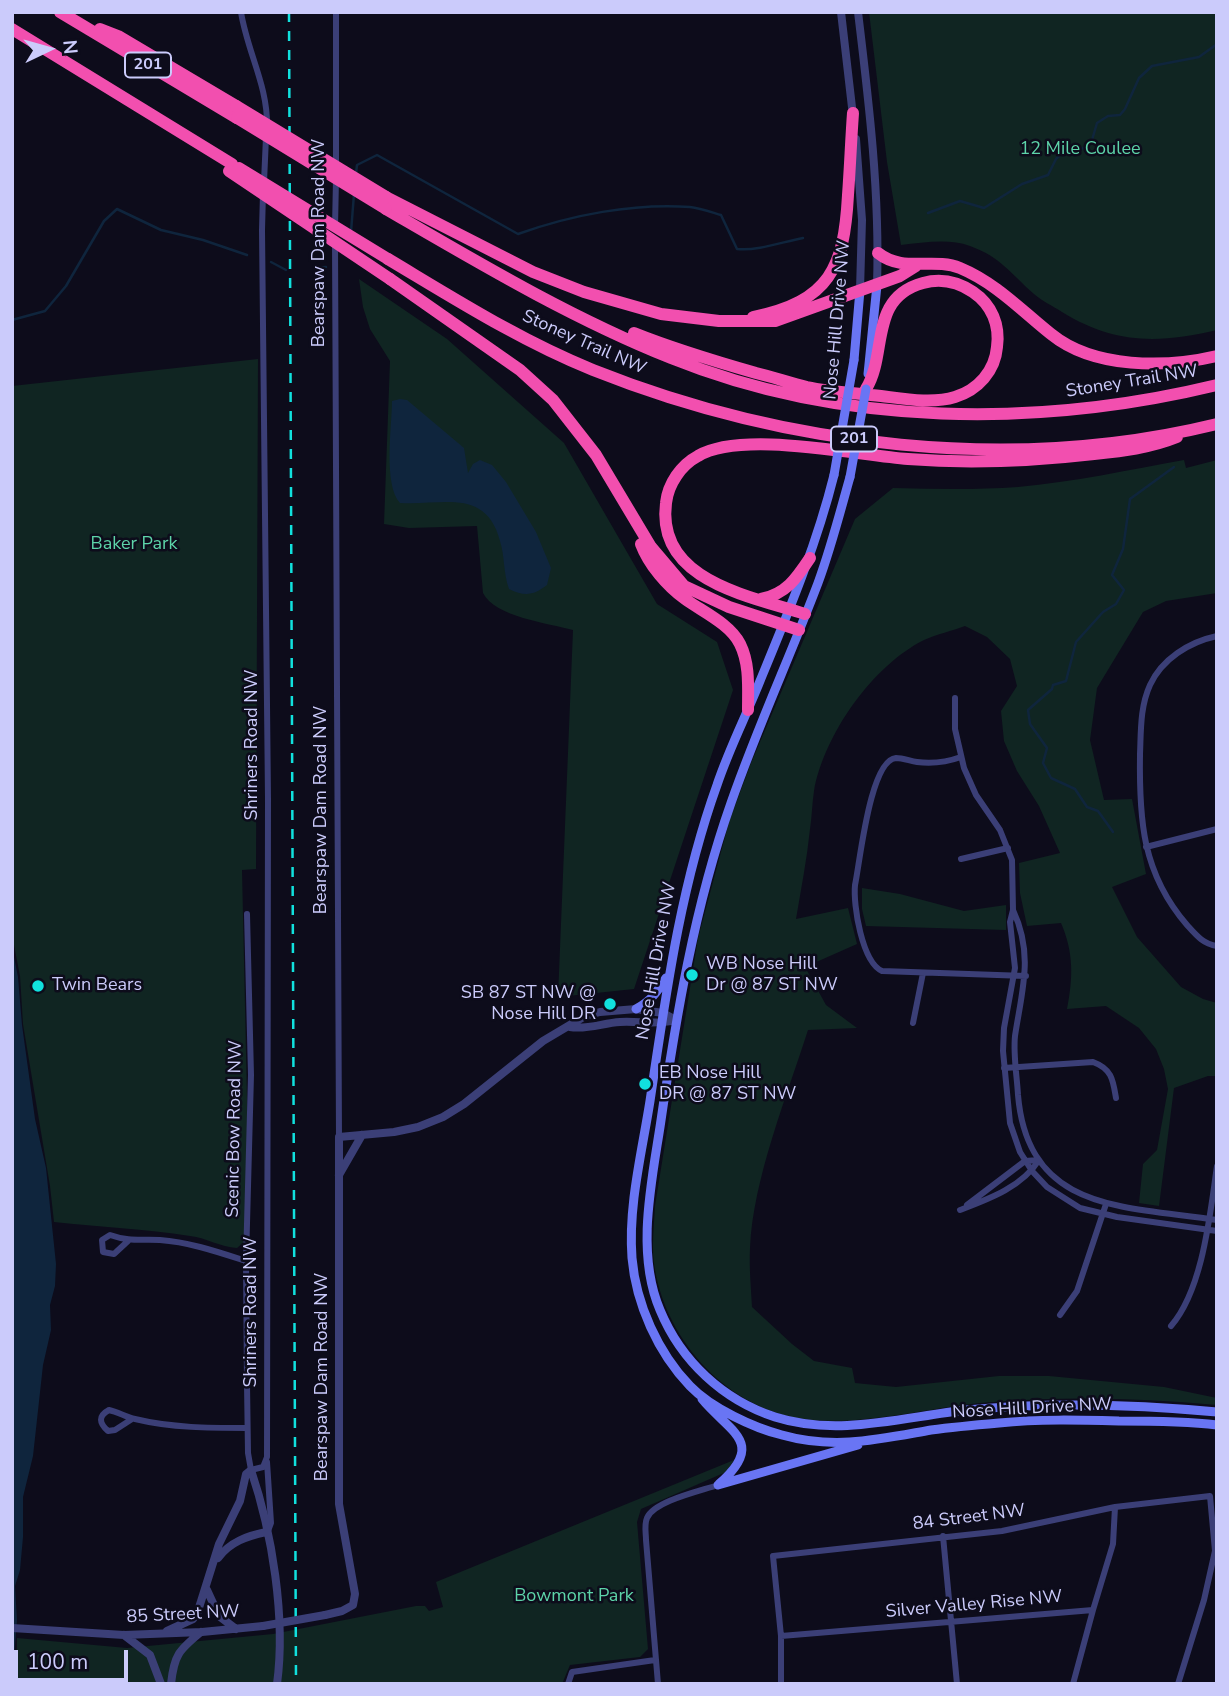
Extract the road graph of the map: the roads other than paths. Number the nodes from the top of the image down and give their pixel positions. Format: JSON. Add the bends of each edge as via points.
{"nodes":[{"id":1,"x":60,"y":12,"type":"edge"},
{"id":2,"x":241,"y":12,"type":"edge"},
{"id":3,"x":336,"y":12,"type":"edge"},
{"id":4,"x":841,"y":12,"type":"edge"},
{"id":5,"x":858,"y":12,"type":"edge"},
{"id":6,"x":12,"y":29,"type":"edge"},
{"id":7,"x":853,"y":113,"type":"junction"},
{"id":8,"x":231,"y":168,"type":"junction"},
{"id":9,"x":386,"y":203,"type":"junction"},
{"id":10,"x":878,"y":253,"type":"junction"},
{"id":11,"x":916,"y":265,"type":"junction"},
{"id":12,"x":877,"y":285,"type":"junction"},
{"id":13,"x":860,"y":290,"type":"junction"},
{"id":14,"x":580,"y":318,"type":"junction"},
{"id":15,"x":719,"y":321,"type":"junction"},
{"id":16,"x":1217,"y":356,"type":"edge"},
{"id":17,"x":872,"y":363,"type":"junction"},
{"id":18,"x":1217,"y":385,"type":"edge"},
{"id":19,"x":866,"y":389,"type":"joint"},
{"id":20,"x":1217,"y":424,"type":"edge"},
{"id":21,"x":1200,"y":428,"type":"junction"},
{"id":22,"x":621,"y":495,"type":"junction"},
{"id":23,"x":810,"y":558,"type":"junction"},
{"id":24,"x":760,"y":599,"type":"junction"},
{"id":25,"x":790,"y":609,"type":"junction"},
{"id":26,"x":805,"y":614,"type":"junction"},
{"id":27,"x":783,"y":625,"type":"junction"},
{"id":28,"x":799,"y":629,"type":"junction"},
{"id":29,"x":1217,"y":636,"type":"edge"},
{"id":30,"x":955,"y":698,"type":"dead end"},
{"id":31,"x":748,"y":710,"type":"junction"},
{"id":32,"x":961,"y":757,"type":"junction"},
{"id":33,"x":1217,"y":829,"type":"edge"},
{"id":34,"x":1146,"y":847,"type":"junction"},
{"id":35,"x":1008,"y":848,"type":"junction"},
{"id":36,"x":961,"y":859,"type":"dead end"},
{"id":37,"x":1013,"y":910,"type":"junction"},
{"id":38,"x":247,"y":914,"type":"dead end"},
{"id":39,"x":1217,"y":946,"type":"edge"},
{"id":40,"x":923,"y":972,"type":"junction"},
{"id":41,"x":668,"y":973,"type":"junction"},
{"id":42,"x":1015,"y":975,"type":"junction"},
{"id":43,"x":1026,"y":975,"type":"junction"},
{"id":44,"x":636,"y":1009,"type":"junction"},
{"id":45,"x":663,"y":1013,"type":"junction"},
{"id":46,"x":676,"y":1020,"type":"junction"},
{"id":47,"x":913,"y":1023,"type":"dead end"},
{"id":48,"x":661,"y":1024,"type":"junction"},
{"id":49,"x":570,"y":1027,"type":"junction"},
{"id":50,"x":1016,"y":1067,"type":"junction"},
{"id":51,"x":1004,"y":1068,"type":"junction"},
{"id":52,"x":1116,"y":1098,"type":"dead end"},
{"id":53,"x":362,"y":1135,"type":"junction"},
{"id":54,"x":339,"y":1137,"type":"junction"},
{"id":55,"x":1039,"y":1160,"type":"junction"},
{"id":56,"x":1026,"y":1161,"type":"junction"},
{"id":57,"x":1217,"y":1166,"type":"edge"},
{"id":58,"x":1032,"y":1171,"type":"junction"},
{"id":59,"x":338,"y":1176,"type":"junction"},
{"id":60,"x":1106,"y":1204,"type":"junction"},
{"id":61,"x":1102,"y":1215,"type":"junction"},
{"id":62,"x":1213,"y":1219,"type":"edge"},
{"id":63,"x":1208,"y":1230,"type":"junction"},
{"id":64,"x":1217,"y":1231,"type":"edge"},
{"id":65,"x":128,"y":1241,"type":"dead end"},
{"id":66,"x":246,"y":1261,"type":"junction"},
{"id":67,"x":1060,"y":1315,"type":"dead end"},
{"id":68,"x":1171,"y":1326,"type":"dead end"},
{"id":69,"x":698,"y":1394,"type":"junction"},
{"id":70,"x":1217,"y":1412,"type":"edge"},
{"id":71,"x":132,"y":1419,"type":"junction"},
{"id":72,"x":1217,"y":1425,"type":"edge"},
{"id":73,"x":247,"y":1429,"type":"junction"},
{"id":74,"x":866,"y":1442,"type":"junction"},
{"id":75,"x":267,"y":1457,"type":"junction"},
{"id":76,"x":251,"y":1470,"type":"junction"},
{"id":77,"x":718,"y":1485,"type":"junction"},
{"id":78,"x":1115,"y":1507,"type":"junction"},
{"id":79,"x":266,"y":1532,"type":"junction"},
{"id":80,"x":943,"y":1536,"type":"junction"},
{"id":81,"x":213,"y":1563,"type":"junction"},
{"id":82,"x":207,"y":1587,"type":"junction"},
{"id":83,"x":353,"y":1605,"type":"joint"},
{"id":84,"x":1093,"y":1610,"type":"junction"},
{"id":85,"x":951,"y":1621,"type":"junction"},
{"id":86,"x":12,"y":1628,"type":"edge"},
{"id":87,"x":236,"y":1629,"type":"junction"},
{"id":88,"x":202,"y":1632,"type":"junction"},
{"id":89,"x":161,"y":1634,"type":"junction"},
{"id":90,"x":124,"y":1635,"type":"junction"},
{"id":91,"x":781,"y":1636,"type":"junction"},
{"id":92,"x":655,"y":1660,"type":"junction"},
{"id":93,"x":161,"y":1684,"type":"edge"},
{"id":94,"x":171,"y":1684,"type":"edge"},
{"id":95,"x":277,"y":1684,"type":"edge"},
{"id":96,"x":568,"y":1684,"type":"edge"},
{"id":97,"x":658,"y":1684,"type":"edge"},
{"id":98,"x":781,"y":1684,"type":"edge"},
{"id":99,"x":957,"y":1684,"type":"edge"},
{"id":100,"x":1073,"y":1684,"type":"edge"},
{"id":101,"x":1178,"y":1684,"type":"edge"}],
"edges":[{"from":1,"to":9,"type":"highway","name":"Stoney Trail NW","number":"201","bridge":true},
{"from":2,"to":75,"type":"street","name":"Shriners Road NW","via":[[267,114],[262,230],[268,799]]},
{"from":3,"to":54,"type":"street","name":"Bearspaw Dam Road NW"},
{"from":4,"to":7,"type":"street","name":"Nose Hill Drive NW"},
{"from":5,"to":10,"type":"street","name":"Nose Hill Drive NW","via":[[874,146]]},
{"from":6,"to":8,"type":"highway","name":"Stoney Trail NW","number":"201"},
{"from":7,"to":13,"type":"street","name":"Nose Hill Drive NW","via":[[862,207]]},
{"from":7,"to":15,"type":"highway","via":[[844,246],[833,271],[814,292],[784,308]]},
{"from":8,"to":21,"type":"highway","name":"Stoney Trail NW","number":"201","bridge":true,"via":[[503,326],[591,369],[707,409],[802,432],[904,445],[1055,447]]},
{"from":8,"to":22,"type":"highway","bridge":true,"via":[[520,370],[553,400]]},
{"from":9,"to":14,"type":"highway","name":"Stoney Trail NW","number":"201","via":[[514,283]]},
{"from":9,"to":15,"type":"highway","via":[[584,292],[661,314]]},
{"from":10,"to":11,"type":"highway","via":[[890,261]]},
{"from":10,"to":12,"type":"street","name":"Nose Hill Drive NW"},
{"from":11,"to":12,"type":"highway"},
{"from":11,"to":16,"type":"highway","via":[[959,268],[993,286],[1054,337],[1090,354],[1147,363]]},
{"from":12,"to":13,"type":"highway"},
{"from":12,"to":17,"type":"main road","name":"Nose Hill Drive NW"},
{"from":13,"to":15,"type":"highway","via":[[775,321]]},
{"from":13,"to":23,"type":"main road","name":"Nose Hill Drive NW","bridge":true,"via":[[854,360],[834,475]]},
{"from":14,"to":17,"type":"highway","via":[[806,387],[924,400],[953,398],[984,380],[996,356],[991,309],[981,297],[956,283],[915,285],[895,300],[887,313]]},
{"from":14,"to":18,"type":"highway","name":"Stoney Trail NW","number":"201","via":[[673,359],[743,383],[816,400],[913,412],[1046,413],[1141,401]]},
{"from":17,"to":19,"type":"highway","via":[[873,377]]},
{"from":19,"to":26,"type":"main road","name":"Nose Hill Drive NW","bridge":true,"via":[[850,477]]},
{"from":20,"to":21,"type":"highway","name":"Stoney Trail NW","number":"201"},
{"from":21,"to":24,"type":"highway","via":[[1160,444],[1025,460],[911,460],[763,444],[726,446],[699,455],[680,471],[667,498],[673,546],[703,577]]},
{"from":22,"to":27,"type":"highway","via":[[651,547],[684,586]]},
{"from":22,"to":31,"type":"highway","via":[[653,567],[682,597],[739,642],[747,665]]},
{"from":23,"to":24,"type":"highway","via":[[783,592]]},
{"from":23,"to":25,"type":"main road","name":"Nose Hill Drive NW"},
{"from":24,"to":25,"type":"highway"},
{"from":25,"to":26,"type":"highway"},
{"from":25,"to":27,"type":"main road","name":"Nose Hill Drive NW"},
{"from":26,"to":28,"type":"main road","name":"Nose Hill Drive NW"},
{"from":27,"to":28,"type":"highway"},
{"from":27,"to":31,"type":"main road","name":"Nose Hill Drive NW"},
{"from":28,"to":46,"type":"main road","name":"Nose Hill Drive NW","via":[[715,853]]},
{"from":29,"to":34,"type":"street","via":[[1173,656],[1145,698],[1140,808]]},
{"from":30,"to":32,"type":"street"},
{"from":31,"to":41,"type":"main road","name":"Nose Hill Drive NW","via":[[723,767],[689,874]]},
{"from":32,"to":35,"type":"street","via":[[976,795]]},
{"from":32,"to":40,"type":"street","via":[[929,763],[899,758],[884,765],[871,800],[855,885],[857,917],[872,965],[885,972]]},
{"from":33,"to":34,"type":"street"},
{"from":34,"to":39,"type":"street","via":[[1153,872],[1172,906],[1200,939]]},
{"from":35,"to":36,"type":"street"},
{"from":35,"to":37,"type":"street"},
{"from":37,"to":42,"type":"street"},
{"from":37,"to":43,"type":"street","via":[[1019,921]]},
{"from":38,"to":66,"type":"street","name":"Scenic Bow Road NW","via":[[251,1075]]},
{"from":40,"to":42,"type":"street"},
{"from":40,"to":47,"type":"street"},
{"from":41,"to":44,"type":"main road","via":[[648,1003]]},
{"from":41,"to":45,"type":"main road","name":"Nose Hill Drive NW"},
{"from":42,"to":43,"type":"street"},
{"from":42,"to":51,"type":"street","via":[[1003,1035]]},
{"from":43,"to":50,"type":"street","via":[[1015,1037]]},
{"from":44,"to":45,"type":"street"},
{"from":44,"to":49,"type":"street","via":[[600,1012]]},
{"from":45,"to":46,"type":"street"},
{"from":45,"to":48,"type":"main road","name":"Nose Hill Drive NW"},
{"from":46,"to":48,"type":"street"},
{"from":46,"to":70,"type":"main road","name":"Nose Hill Drive NW","via":[[653,1174],[649,1263],[659,1308],[679,1346],[720,1389],[777,1418],[819,1425],[846,1426],[1015,1406]]},
{"from":48,"to":49,"type":"street"},
{"from":48,"to":69,"type":"main road","name":"Nose Hill Drive NW","via":[[632,1257],[637,1286],[663,1350]]},
{"from":49,"to":53,"type":"street","via":[[543,1041],[443,1117],[394,1132]]},
{"from":50,"to":51,"type":"street"},
{"from":50,"to":52,"type":"street","via":[[1093,1062],[1113,1076]]},
{"from":50,"to":55,"type":"street","via":[[1023,1129]]},
{"from":51,"to":56,"type":"street","via":[[1010,1123]]},
{"from":53,"to":54,"type":"street"},
{"from":53,"to":59,"type":"street"},
{"from":54,"to":59,"type":"street","name":"Bearspaw Dam Road NW"},
{"from":55,"to":56,"type":"street"},
{"from":55,"to":58,"type":"street"},
{"from":55,"to":60,"type":"street","via":[[1070,1189]]},
{"from":56,"to":58,"type":"street"},
{"from":56,"to":58,"type":"street","via":[[960,1210],[994,1198]]},
{"from":57,"to":62,"type":"street"},
{"from":58,"to":61,"type":"street","via":[[1070,1203]]},
{"from":59,"to":83,"type":"street","name":"Bearspaw Dam Road NW","via":[[339,1504],[354,1585]]},
{"from":60,"to":61,"type":"street"},
{"from":60,"to":62,"type":"street"},
{"from":61,"to":63,"type":"street"},
{"from":61,"to":67,"type":"street","via":[[1077,1291]]},
{"from":62,"to":63,"type":"street"},
{"from":63,"to":64,"type":"street"},
{"from":63,"to":68,"type":"street","via":[[1187,1304]]},
{"from":65,"to":66,"type":"street","via":[[161,1240],[208,1248]]},
{"from":66,"to":73,"type":"street","name":"Scenic Bow Road NW"},
{"from":69,"to":74,"type":"main road","name":"Nose Hill Drive NW","via":[[783,1436]]},
{"from":69,"to":77,"type":"main road","via":[[734,1429],[741,1444],[737,1466]]},
{"from":71,"to":71,"type":"street","via":[[109,1410],[100,1419],[108,1431]]},
{"from":71,"to":73,"type":"street","via":[[195,1428]]},
{"from":72,"to":74,"type":"main road","name":"Nose Hill Drive NW","via":[[1003,1422]]},
{"from":73,"to":76,"type":"street","name":"Scenic Bow Road NW"},
{"from":74,"to":77,"type":"main road"},
{"from":75,"to":76,"type":"street","via":[[263,1467]]},
{"from":75,"to":79,"type":"street","name":"Shriners Road NW","via":[[271,1523]]},
{"from":76,"to":79,"type":"street"},
{"from":76,"to":81,"type":"street"},
{"from":77,"to":92,"type":"street","via":[[663,1504],[647,1518]]},
{"from":78,"to":80,"type":"street","name":"84 Street NW","via":[[1002,1531]]},
{"from":78,"to":84,"type":"street","via":[[1113,1544]]},
{"from":78,"to":101,"type":"street","name":"84 Street NW","via":[[1210,1496],[1215,1551]]},
{"from":79,"to":81,"type":"street","via":[[234,1543]]},
{"from":79,"to":95,"type":"street","via":[[279,1610]]},
{"from":80,"to":85,"type":"street"},
{"from":80,"to":91,"type":"street","name":"84 Street NW","via":[[774,1556]]},
{"from":81,"to":82,"type":"street"},
{"from":82,"to":87,"type":"street","via":[[215,1611]]},
{"from":82,"to":89,"type":"street","via":[[193,1619]]},
{"from":83,"to":87,"type":"street","name":"85 Street NW","bridge":true,"via":[[325,1615]]},
{"from":84,"to":85,"type":"street","name":"Silver Valley Rise NW"},
{"from":84,"to":100,"type":"street"},
{"from":85,"to":91,"type":"street","name":"Silver Valley Rise NW"},
{"from":85,"to":99,"type":"street"},
{"from":86,"to":90,"type":"street","name":"85 Street NW"},
{"from":87,"to":88,"type":"street","name":"85 Street NW"},
{"from":88,"to":89,"type":"street","name":"85 Street NW"},
{"from":88,"to":94,"type":"street","via":[[180,1649]]},
{"from":89,"to":90,"type":"street","name":"85 Street NW"},
{"from":90,"to":93,"type":"street","via":[[150,1655]]},
{"from":91,"to":98,"type":"street"},
{"from":92,"to":96,"type":"street","via":[[572,1672]]},
{"from":92,"to":97,"type":"street"}]}
